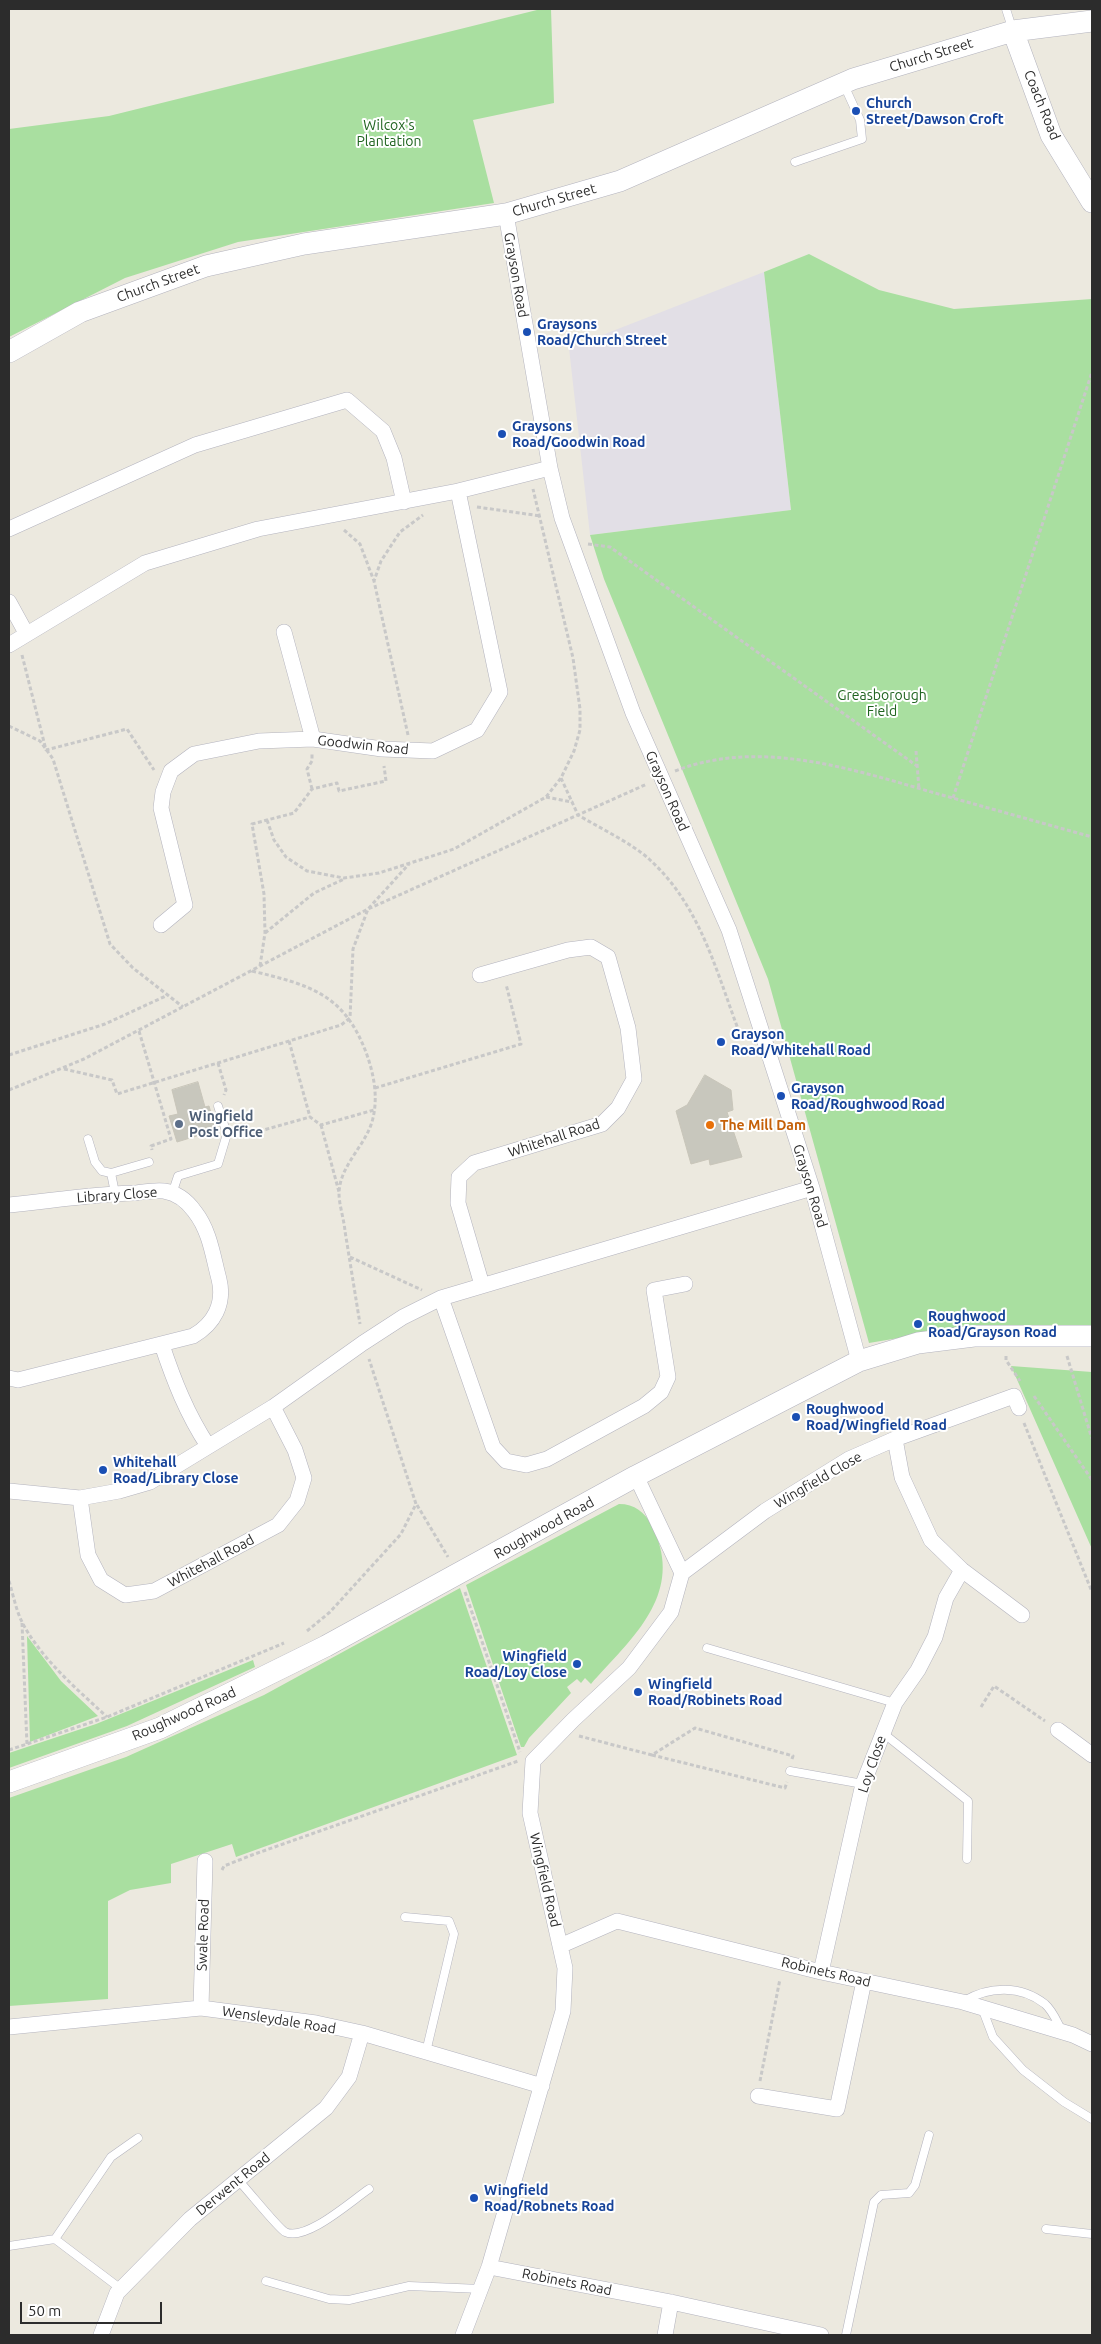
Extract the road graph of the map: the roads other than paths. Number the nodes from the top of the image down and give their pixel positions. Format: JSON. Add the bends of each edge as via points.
{"nodes":[{"id":1,"x":1006,"y":9,"type":"edge"},
{"id":2,"x":1092,"y":21,"type":"edge"},
{"id":3,"x":1013,"y":30,"type":"junction"},
{"id":4,"x":843,"y":83,"type":"junction"},
{"id":5,"x":795,"y":162,"type":"dead end"},
{"id":6,"x":1092,"y":202,"type":"edge"},
{"id":7,"x":506,"y":214,"type":"junction"},
{"id":8,"x":9,"y":352,"type":"edge"},
{"id":9,"x":550,"y":468,"type":"junction"},
{"id":10,"x":459,"y":498,"type":"junction"},
{"id":11,"x":404,"y":502,"type":"junction"},
{"id":12,"x":9,"y":529,"type":"edge"},
{"id":13,"x":9,"y":602,"type":"edge"},
{"id":14,"x":284,"y":632,"type":"dead end"},
{"id":15,"x":18,"y":639,"type":"edge"},
{"id":16,"x":313,"y":740,"type":"junction"},
{"id":17,"x":161,"y":924,"type":"dead end"},
{"id":18,"x":480,"y":975,"type":"dead end"},
{"id":19,"x":218,"y":1106,"type":"road end"},
{"id":20,"x":88,"y":1139,"type":"dead end"},
{"id":21,"x":149,"y":1162,"type":"dead end"},
{"id":22,"x":111,"y":1173,"type":"junction"},
{"id":23,"x":812,"y":1188,"type":"junction"},
{"id":24,"x":115,"y":1193,"type":"junction"},
{"id":25,"x":172,"y":1194,"type":"junction"},
{"id":26,"x":9,"y":1205,"type":"edge"},
{"id":27,"x":685,"y":1284,"type":"dead end"},
{"id":28,"x":482,"y":1285,"type":"junction"},
{"id":29,"x":441,"y":1298,"type":"junction"},
{"id":30,"x":1092,"y":1336,"type":"edge"},
{"id":31,"x":162,"y":1345,"type":"junction"},
{"id":32,"x":860,"y":1361,"type":"junction"},
{"id":33,"x":9,"y":1378,"type":"edge"},
{"id":34,"x":1016,"y":1402,"type":"road end"},
{"id":35,"x":273,"y":1407,"type":"junction"},
{"id":36,"x":895,"y":1439,"type":"junction"},
{"id":37,"x":208,"y":1446,"type":"junction"},
{"id":38,"x":636,"y":1476,"type":"junction"},
{"id":39,"x":9,"y":1490,"type":"edge"},
{"id":40,"x":80,"y":1498,"type":"junction"},
{"id":41,"x":962,"y":1570,"type":"junction"},
{"id":42,"x":682,"y":1573,"type":"junction"},
{"id":43,"x":1022,"y":1615,"type":"dead end"},
{"id":44,"x":707,"y":1648,"type":"dead end"},
{"id":45,"x":896,"y":1704,"type":"junction"},
{"id":46,"x":1058,"y":1730,"type":"road end"},
{"id":47,"x":882,"y":1733,"type":"junction"},
{"id":48,"x":1091,"y":1750,"type":"edge"},
{"id":49,"x":790,"y":1771,"type":"road end"},
{"id":50,"x":9,"y":1782,"type":"edge"},
{"id":51,"x":864,"y":1784,"type":"junction"},
{"id":52,"x":967,"y":1859,"type":"dead end"},
{"id":53,"x":206,"y":1861,"type":"dead end"},
{"id":54,"x":405,"y":1917,"type":"dead end"},
{"id":55,"x":560,"y":1946,"type":"junction"},
{"id":56,"x":821,"y":1972,"type":"junction"},
{"id":57,"x":864,"y":1981,"type":"junction"},
{"id":58,"x":962,"y":2002,"type":"junction"},
{"id":59,"x":201,"y":2008,"type":"junction"},
{"id":60,"x":982,"y":2008,"type":"junction"},
{"id":61,"x":9,"y":2027,"type":"edge"},
{"id":62,"x":1062,"y":2031,"type":"junction"},
{"id":63,"x":362,"y":2033,"type":"junction"},
{"id":64,"x":1092,"y":2044,"type":"edge"},
{"id":65,"x":426,"y":2052,"type":"junction"},
{"id":66,"x":542,"y":2086,"type":"junction"},
{"id":67,"x":758,"y":2096,"type":"road end"},
{"id":68,"x":1092,"y":2119,"type":"edge"},
{"id":69,"x":929,"y":2135,"type":"dead end"},
{"id":70,"x":138,"y":2138,"type":"dead end"},
{"id":71,"x":238,"y":2180,"type":"junction"},
{"id":72,"x":369,"y":2189,"type":"dead end"},
{"id":73,"x":1046,"y":2229,"type":"dead end"},
{"id":74,"x":1092,"y":2234,"type":"edge"},
{"id":75,"x":55,"y":2239,"type":"junction"},
{"id":76,"x":9,"y":2246,"type":"edge"},
{"id":77,"x":489,"y":2267,"type":"junction"},
{"id":78,"x":266,"y":2281,"type":"dead end"},
{"id":79,"x":121,"y":2289,"type":"junction"},
{"id":80,"x":481,"y":2289,"type":"junction"},
{"id":81,"x":671,"y":2302,"type":"junction"},
{"id":82,"x":101,"y":2335,"type":"edge"},
{"id":83,"x":463,"y":2335,"type":"edge"},
{"id":84,"x":665,"y":2335,"type":"edge"},
{"id":85,"x":821,"y":2335,"type":"edge"},
{"id":86,"x":846,"y":2335,"type":"edge"}],
"edges":[{"from":1,"to":3,"type":"lane"},
{"from":2,"to":3,"type":"street","name":"Church Street"},
{"from":3,"to":4,"type":"street","name":"Church Street"},
{"from":3,"to":6,"type":"street","name":"Coach Road","via":[[1051,135]]},
{"from":4,"to":5,"type":"lane","via":[[860,120],[862,139]]},
{"from":4,"to":7,"type":"street","name":"Church Street","via":[[620,181]]},
{"from":7,"to":8,"type":"street","name":"Church Street","via":[[304,244],[206,266],[80,312]]},
{"from":7,"to":9,"type":"street","name":"Grayson Road"},
{"from":9,"to":10,"type":"street"},
{"from":9,"to":23,"type":"street","name":"Grayson Road","via":[[570,542],[633,713],[729,930]]},
{"from":10,"to":11,"type":"street"},
{"from":10,"to":16,"type":"street","name":"Goodwin Road","via":[[500,692],[477,730],[434,752]]},
{"from":11,"to":12,"type":"street","via":[[394,458],[383,431],[347,400],[195,445]]},
{"from":11,"to":15,"type":"street","via":[[258,530],[146,563]]},
{"from":13,"to":15,"type":"street"},
{"from":14,"to":16,"type":"street"},
{"from":16,"to":17,"type":"street","name":"Goodwin Road","via":[[259,741],[194,754],[171,771],[161,808],[185,905]]},
{"from":18,"to":28,"type":"street","name":"Whitehall Road","via":[[568,950],[590,947],[608,957],[628,1028],[634,1079],[618,1108],[602,1124],[474,1163],[459,1177],[458,1203]]},
{"from":19,"to":25,"type":"lane","via":[[227,1134],[218,1164],[178,1176]]},
{"from":20,"to":22,"type":"lane","via":[[95,1162],[102,1171]]},
{"from":21,"to":22,"type":"lane"},
{"from":22,"to":24,"type":"lane"},
{"from":23,"to":28,"type":"street"},
{"from":23,"to":32,"type":"street","name":"Grayson Road"},
{"from":24,"to":25,"type":"street","name":"Library Close","via":[[164,1191]]},
{"from":24,"to":26,"type":"street","name":"Library Close"},
{"from":25,"to":31,"type":"street","name":"Library Close","via":[[185,1201],[203,1222],[222,1296],[204,1330]]},
{"from":27,"to":29,"type":"street","via":[[654,1290],[668,1377],[661,1392],[644,1406],[547,1459],[526,1465],[506,1460],[493,1447]]},
{"from":28,"to":29,"type":"street"},
{"from":29,"to":35,"type":"street","via":[[363,1342]]},
{"from":30,"to":32,"type":"street","name":"Roughwood Road","via":[[974,1336],[918,1343]]},
{"from":31,"to":33,"type":"street","name":"Library Close","via":[[18,1380]]},
{"from":31,"to":37,"type":"street","via":[[178,1394]]},
{"from":32,"to":38,"type":"street","name":"Roughwood Road"},
{"from":34,"to":36,"type":"street","name":"Wingfield Close"},
{"from":35,"to":37,"type":"street"},
{"from":35,"to":40,"type":"street","name":"Whitehall Road","via":[[295,1450],[304,1478],[297,1501],[278,1525],[154,1591],[125,1595],[101,1580],[88,1556]]},
{"from":36,"to":41,"type":"street","via":[[902,1477],[930,1540]]},
{"from":36,"to":42,"type":"street","name":"Wingfield Close","via":[[849,1459],[765,1511]]},
{"from":37,"to":40,"type":"street","via":[[150,1482],[119,1492]]},
{"from":38,"to":42,"type":"street"},
{"from":38,"to":50,"type":"street","name":"Roughwood Road","via":[[326,1646],[160,1728]]},
{"from":39,"to":40,"type":"street"},
{"from":41,"to":43,"type":"street"},
{"from":41,"to":45,"type":"street","name":"Loy Close","via":[[946,1598],[935,1637]]},
{"from":42,"to":55,"type":"street","name":"Wingfield Road","via":[[671,1612],[629,1668],[533,1761],[530,1813]]},
{"from":44,"to":45,"type":"lane"},
{"from":45,"to":47,"type":"street","name":"Loy Close"},
{"from":46,"to":48,"type":"street"},
{"from":47,"to":51,"type":"street","name":"Loy Close"},
{"from":47,"to":52,"type":"lane","via":[[968,1801]]},
{"from":49,"to":51,"type":"lane"},
{"from":51,"to":56,"type":"street","name":"Loy Close"},
{"from":53,"to":59,"type":"street","name":"Swale Road"},
{"from":54,"to":65,"type":"lane","via":[[449,1921],[454,1934]]},
{"from":55,"to":56,"type":"street","name":"Robinets Road","via":[[616,1921]]},
{"from":55,"to":66,"type":"street","name":"Wingfield Road","via":[[565,1968],[564,2011]]},
{"from":56,"to":57,"type":"street","name":"Robinets Road"},
{"from":57,"to":58,"type":"street","name":"Robinets Road"},
{"from":57,"to":67,"type":"street","via":[[837,2109]]},
{"from":58,"to":60,"type":"street","name":"Robinets Road"},
{"from":58,"to":62,"type":"lane","via":[[978,1992],[995,1989],[1022,1992],[1045,2004]]},
{"from":59,"to":61,"type":"street","name":"Wensleydale Road"},
{"from":59,"to":63,"type":"street","name":"Wensleydale Road","via":[[316,2023]]},
{"from":60,"to":62,"type":"street","name":"Robinets Road"},
{"from":60,"to":68,"type":"lane","via":[[993,2037],[1023,2070]]},
{"from":62,"to":64,"type":"street","name":"Robinets Road"},
{"from":63,"to":65,"type":"street","name":"Wensleydale Road"},
{"from":63,"to":71,"type":"street","name":"Derwent Road","via":[[349,2076],[326,2108]]},
{"from":65,"to":66,"type":"street","name":"Wensleydale Road"},
{"from":66,"to":77,"type":"street","name":"Wingfield Road"},
{"from":69,"to":86,"type":"lane","via":[[915,2186],[909,2193],[881,2195],[874,2202]]},
{"from":70,"to":75,"type":"lane","via":[[111,2157]]},
{"from":71,"to":72,"type":"lane","via":[[284,2231],[295,2234],[308,2231]]},
{"from":71,"to":79,"type":"street","name":"Derwent Road","via":[[190,2219]]},
{"from":73,"to":74,"type":"lane"},
{"from":75,"to":76,"type":"lane"},
{"from":75,"to":79,"type":"lane"},
{"from":77,"to":80,"type":"street","name":"Wingfield Road"},
{"from":77,"to":81,"type":"street","name":"Robinets Road"},
{"from":78,"to":80,"type":"lane","via":[[329,2299],[349,2300],[409,2286]]},
{"from":79,"to":82,"type":"street","name":"Derwent Road"},
{"from":80,"to":83,"type":"street","name":"Wingfield Road"},
{"from":81,"to":84,"type":"street"},
{"from":81,"to":85,"type":"street","name":"Robinets Road"}]}
